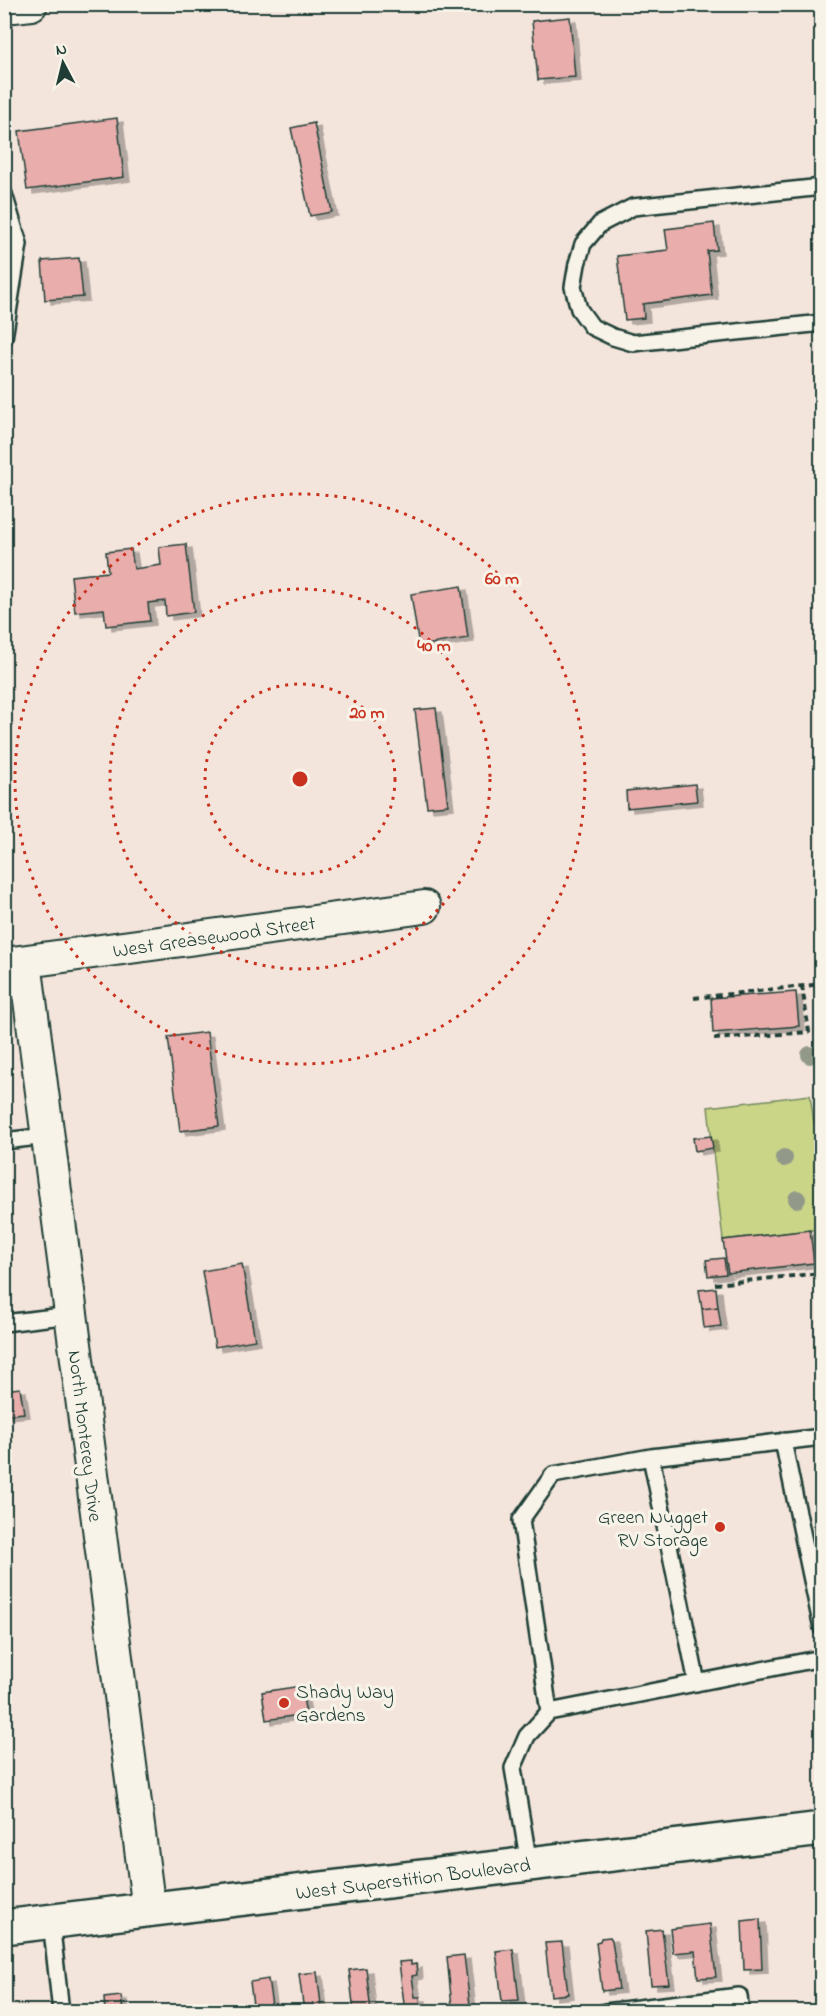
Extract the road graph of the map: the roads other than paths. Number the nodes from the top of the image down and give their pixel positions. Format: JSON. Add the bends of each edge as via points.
{"nodes":[{"id":1,"x":822,"y":187,"type":"edge"},
{"id":2,"x":4,"y":194,"type":"edge"},
{"id":3,"x":822,"y":323,"type":"edge"},
{"id":4,"x":4,"y":338,"type":"edge"},
{"id":5,"x":424,"y":907,"type":"dead end"},
{"id":6,"x":15,"y":963,"type":"edge"},
{"id":7,"x":47,"y":1136,"type":"junction"},
{"id":8,"x":4,"y":1141,"type":"edge"},
{"id":9,"x":71,"y":1315,"type":"junction"},
{"id":10,"x":4,"y":1323,"type":"edge"},
{"id":11,"x":822,"y":1437,"type":"edge"},
{"id":12,"x":783,"y":1441,"type":"junction"},
{"id":13,"x":651,"y":1457,"type":"junction"},
{"id":14,"x":822,"y":1628,"type":"edge"},
{"id":15,"x":822,"y":1658,"type":"edge"},
{"id":16,"x":697,"y":1683,"type":"junction"},
{"id":17,"x":549,"y":1712,"type":"junction"},
{"id":18,"x":822,"y":1829,"type":"edge"},
{"id":19,"x":530,"y":1864,"type":"junction"},
{"id":20,"x":148,"y":1910,"type":"junction"},
{"id":21,"x":51,"y":1921,"type":"junction"},
{"id":22,"x":4,"y":1927,"type":"edge"},
{"id":23,"x":61,"y":2012,"type":"edge"},
{"id":24,"x":605,"y":2012,"type":"edge"},
{"id":25,"x":741,"y":2012,"type":"edge"}],
"edges":[{"from":1,"to":3,"type":"lane","via":[[633,207],[600,224],[583,244],[573,287],[579,309],[592,327],[633,343]]},
{"from":2,"to":4,"type":"lane","via":[[19,244]]},
{"from":5,"to":6,"type":"street","name":"West Greasewood Street"},
{"from":6,"to":7,"type":"street","name":"North Monterey Drive"},
{"from":7,"to":8,"type":"lane"},
{"from":7,"to":9,"type":"street","name":"North Monterey Drive"},
{"from":9,"to":10,"type":"lane"},
{"from":9,"to":20,"type":"street","name":"North Monterey Drive"},
{"from":11,"to":12,"type":"lane"},
{"from":12,"to":13,"type":"lane"},
{"from":12,"to":14,"type":"lane"},
{"from":13,"to":16,"type":"lane"},
{"from":13,"to":17,"type":"lane","via":[[553,1475],[522,1520]]},
{"from":15,"to":16,"type":"lane"},
{"from":16,"to":17,"type":"lane"},
{"from":17,"to":19,"type":"lane","via":[[527,1736],[513,1768]]},
{"from":18,"to":19,"type":"main road","name":"West Superstition Boulevard"},
{"from":19,"to":20,"type":"main road","name":"West Superstition Boulevard"},
{"from":20,"to":21,"type":"main road","name":"West Superstition Boulevard"},
{"from":21,"to":22,"type":"main road","name":"West Superstition Boulevard"},
{"from":21,"to":23,"type":"lane"},
{"from":24,"to":25,"type":"lane","via":[[739,1995]]}]}
